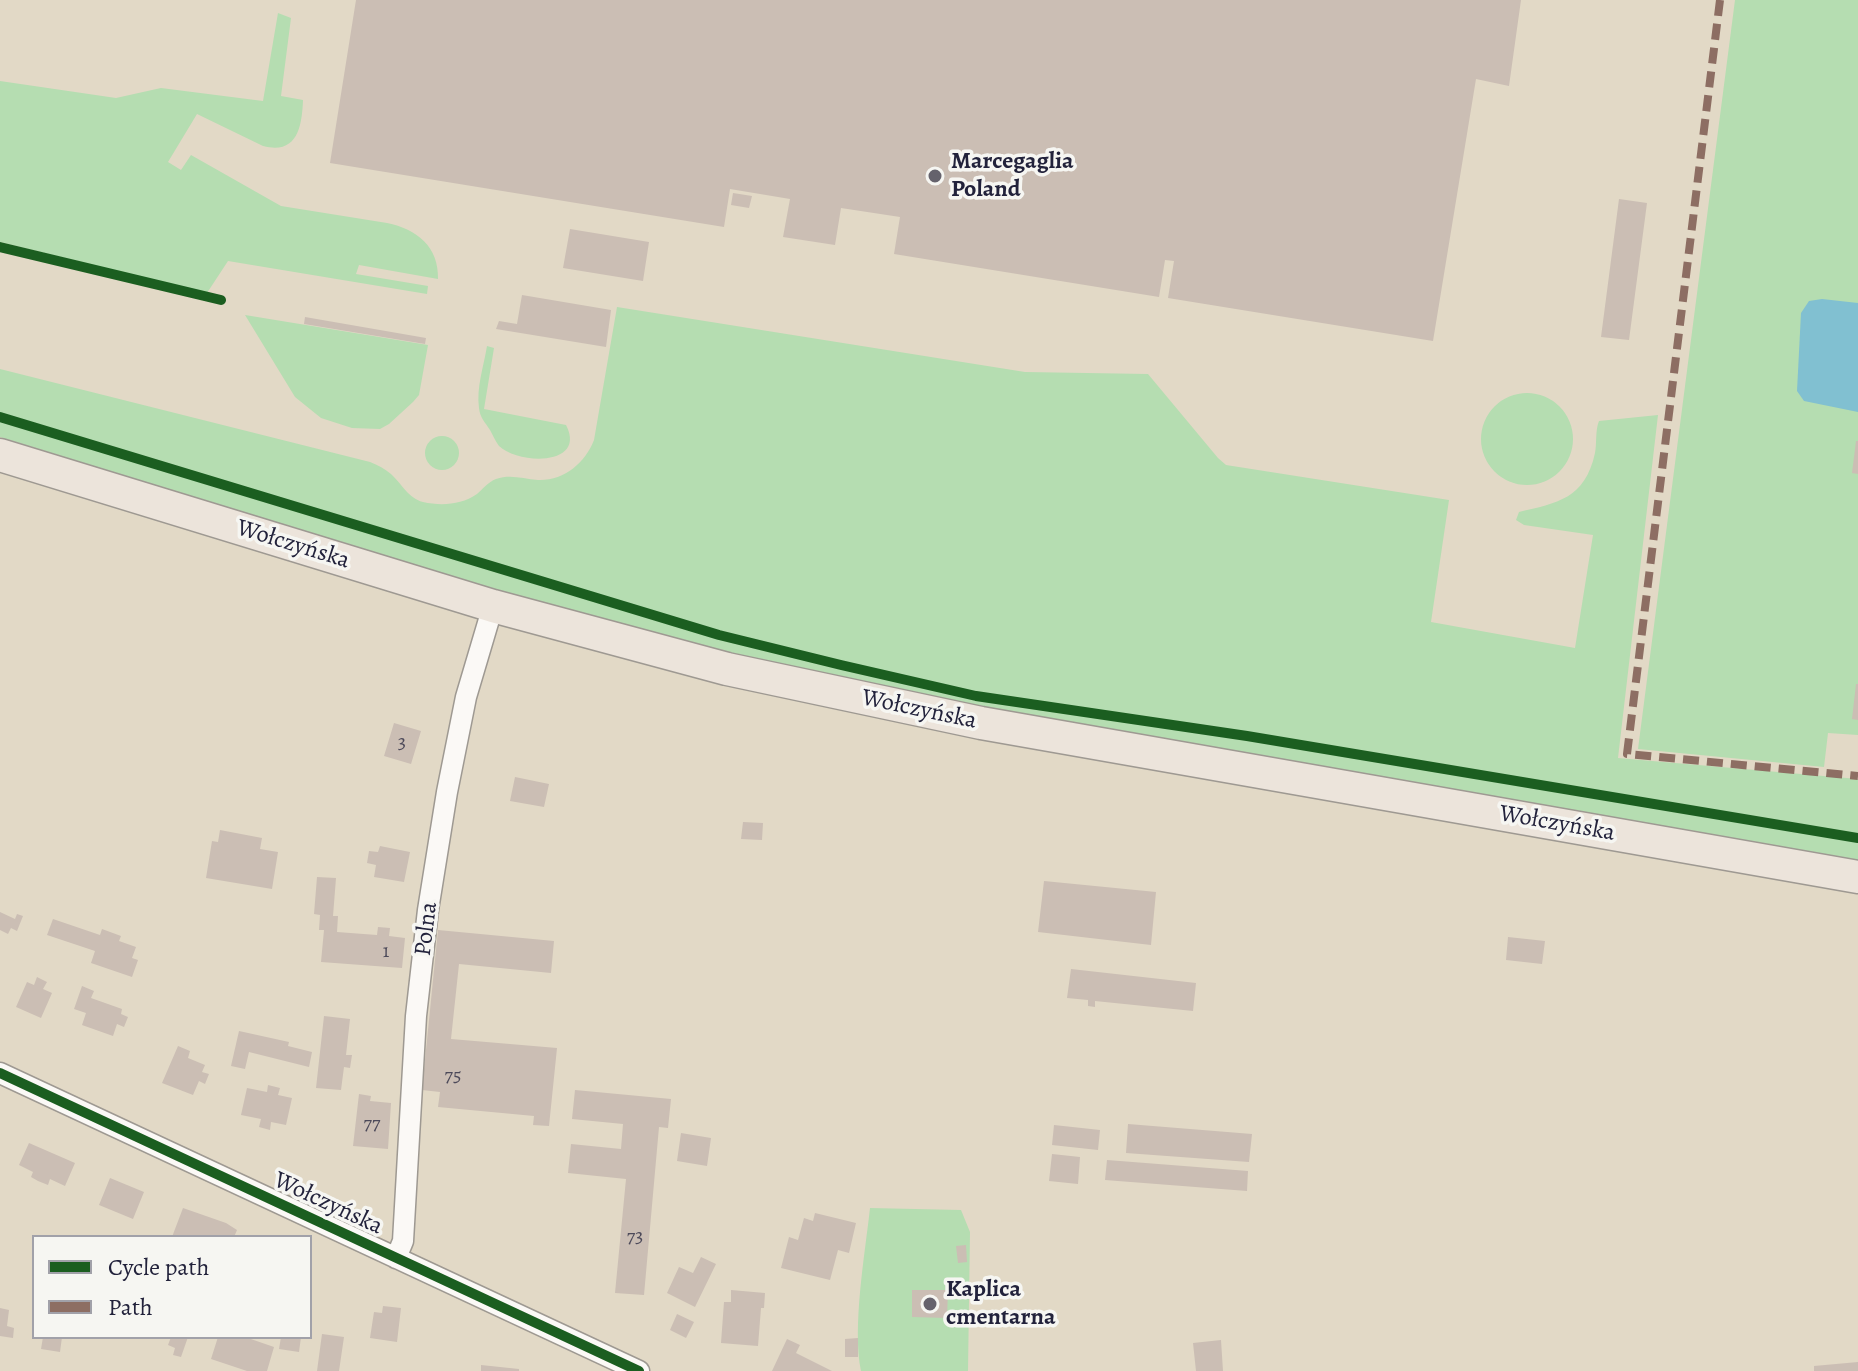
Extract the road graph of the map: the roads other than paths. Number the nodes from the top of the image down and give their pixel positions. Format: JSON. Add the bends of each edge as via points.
{"nodes":[{"id":1,"x":0,"y":455,"type":"edge"},
{"id":2,"x":493,"y":606,"type":"junction"},
{"id":3,"x":1858,"y":877,"type":"edge"},
{"id":4,"x":0,"y":1073,"type":"edge"},
{"id":5,"x":396,"y":1258,"type":"junction"},
{"id":6,"x":639,"y":1371,"type":"edge"}],
"edges":[{"from":1,"to":2,"type":"main road","name":"Wołczyńska"},
{"from":2,"to":3,"type":"main road","name":"Wołczyńska","via":[[727,669],[981,723]]},
{"from":2,"to":5,"type":"street","name":"Polna","via":[[466,697],[428,910],[403,1241]]},
{"from":4,"to":5,"type":"street","name":"Wołczyńska"},
{"from":5,"to":6,"type":"street","name":"Wołczyńska"}]}
